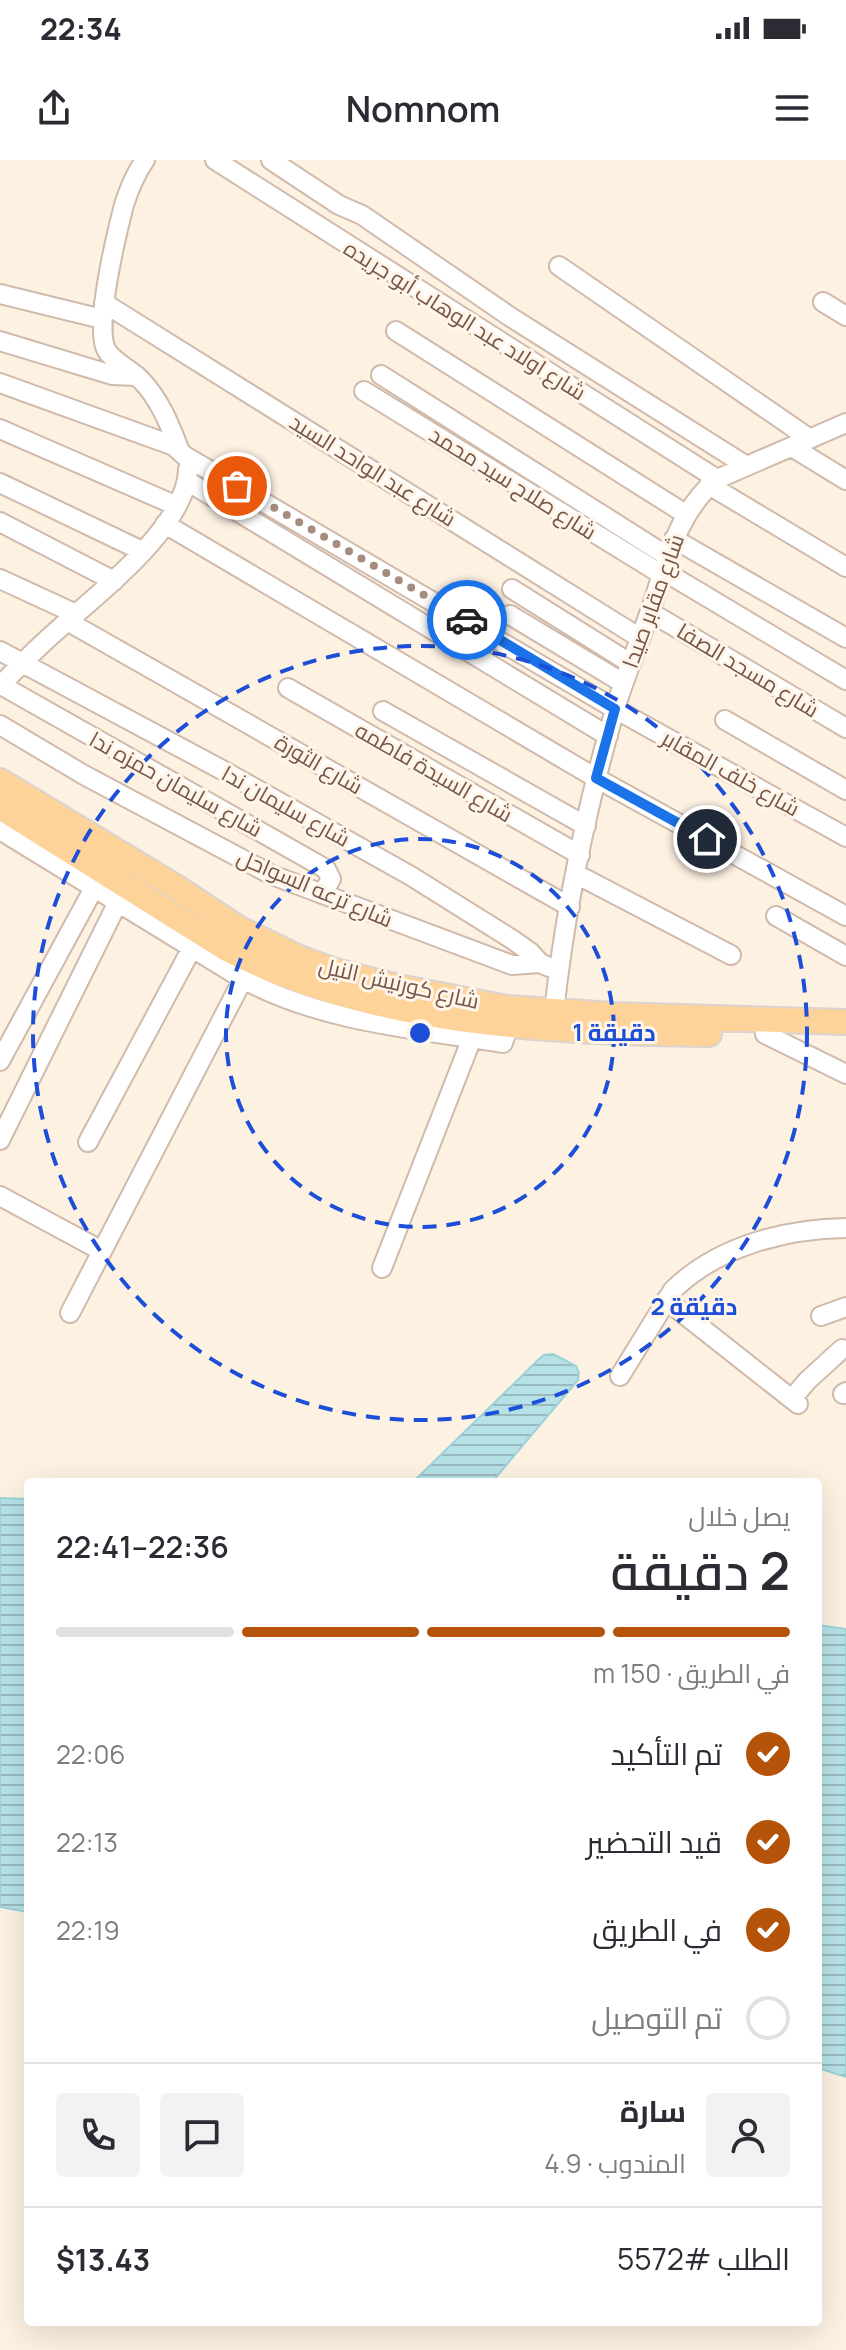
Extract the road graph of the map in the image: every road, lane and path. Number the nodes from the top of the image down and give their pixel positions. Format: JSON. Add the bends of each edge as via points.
{"nodes":[{"id":1,"x":145,"y":160,"type":"edge"},
{"id":2,"x":215,"y":160,"type":"edge"},
{"id":3,"x":271,"y":160,"type":"edge"},
{"id":4,"x":559,"y":266,"type":"dead end"},
{"id":5,"x":0,"y":294,"type":"edge"},
{"id":6,"x":823,"y":302,"type":"dead end"},
{"id":7,"x":103,"y":311,"type":"junction"},
{"id":8,"x":846,"y":316,"type":"edge"},
{"id":9,"x":396,"y":331,"type":"dead end"},
{"id":10,"x":0,"y":341,"type":"edge"},
{"id":11,"x":381,"y":375,"type":"dead end"},
{"id":12,"x":137,"y":376,"type":"junction"},
{"id":13,"x":0,"y":383,"type":"edge"},
{"id":14,"x":364,"y":391,"type":"dead end"},
{"id":15,"x":846,"y":423,"type":"edge"},
{"id":16,"x":0,"y":429,"type":"edge"},
{"id":17,"x":810,"y":439,"type":"junction"},
{"id":18,"x":792,"y":447,"type":"junction"},
{"id":19,"x":182,"y":452,"type":"junction"},
{"id":20,"x":745,"y":465,"type":"junction"},
{"id":21,"x":846,"y":480,"type":"edge"},
{"id":22,"x":187,"y":481,"type":"junction"},
{"id":23,"x":713,"y":482,"type":"junction"},
{"id":24,"x":0,"y":483,"type":"edge"},
{"id":25,"x":177,"y":506,"type":"junction"},
{"id":26,"x":687,"y":515,"type":"junction"},
{"id":27,"x":0,"y":522,"type":"edge"},
{"id":28,"x":165,"y":524,"type":"junction"},
{"id":29,"x":142,"y":551,"type":"junction"},
{"id":30,"x":666,"y":560,"type":"junction"},
{"id":31,"x":846,"y":567,"type":"edge"},
{"id":32,"x":0,"y":579,"type":"edge"},
{"id":33,"x":114,"y":581,"type":"junction"},
{"id":34,"x":512,"y":589,"type":"dead end"},
{"id":35,"x":650,"y":612,"type":"junction"},
{"id":36,"x":510,"y":615,"type":"dead end"},
{"id":37,"x":72,"y":618,"type":"junction"},
{"id":38,"x":640,"y":638,"type":"junction"},
{"id":39,"x":846,"y":638,"type":"edge"},
{"id":40,"x":0,"y":651,"type":"edge"},
{"id":41,"x":23,"y":662,"type":"junction"},
{"id":42,"x":630,"y":663,"type":"junction"},
{"id":43,"x":846,"y":680,"type":"edge"},
{"id":44,"x":623,"y":683,"type":"junction"},
{"id":45,"x":0,"y":686,"type":"edge"},
{"id":46,"x":288,"y":688,"type":"dead end"},
{"id":47,"x":615,"y":709,"type":"junction"},
{"id":48,"x":383,"y":711,"type":"dead end"},
{"id":49,"x":725,"y":720,"type":"dead end"},
{"id":50,"x":0,"y":725,"type":"edge"},
{"id":51,"x":846,"y":728,"type":"edge"},
{"id":52,"x":608,"y":736,"type":"junction"},
{"id":53,"x":596,"y":778,"type":"junction"},
{"id":54,"x":0,"y":781,"type":"edge"},
{"id":55,"x":846,"y":790,"type":"edge"},
{"id":56,"x":0,"y":807,"type":"edge"},
{"id":57,"x":586,"y":826,"type":"junction"},
{"id":58,"x":0,"y":830,"type":"edge"},
{"id":59,"x":846,"y":837,"type":"edge"},
{"id":60,"x":580,"y":855,"type":"junction"},
{"id":61,"x":576,"y":874,"type":"junction"},
{"id":62,"x":94,"y":888,"type":"junction"},
{"id":63,"x":322,"y":894,"type":"junction"},
{"id":64,"x":118,"y":902,"type":"junction"},
{"id":65,"x":570,"y":907,"type":"junction"},
{"id":66,"x":776,"y":916,"type":"dead end"},
{"id":67,"x":846,"y":916,"type":"edge"},
{"id":68,"x":192,"y":948,"type":"junction"},
{"id":69,"x":731,"y":955,"type":"dead end"},
{"id":70,"x":846,"y":956,"type":"edge"},
{"id":71,"x":540,"y":963,"type":"junction"},
{"id":72,"x":558,"y":971,"type":"junction"},
{"id":73,"x":243,"y":979,"type":"junction"},
{"id":74,"x":362,"y":989,"type":"junction"},
{"id":75,"x":554,"y":1012,"type":"junction"},
{"id":76,"x":846,"y":1022,"type":"edge"},
{"id":77,"x":509,"y":1024,"type":"junction"},
{"id":78,"x":765,"y":1034,"type":"junction"},
{"id":79,"x":846,"y":1036,"type":"edge"},
{"id":80,"x":472,"y":1038,"type":"junction"},
{"id":81,"x":0,"y":1061,"type":"edge"},
{"id":82,"x":846,"y":1074,"type":"edge"},
{"id":83,"x":0,"y":1140,"type":"edge"},
{"id":84,"x":88,"y":1142,"type":"dead end"},
{"id":85,"x":0,"y":1196,"type":"edge"},
{"id":86,"x":846,"y":1228,"type":"edge"},
{"id":87,"x":102,"y":1251,"type":"junction"},
{"id":88,"x":382,"y":1268,"type":"dead end"},
{"id":89,"x":666,"y":1300,"type":"junction"},
{"id":90,"x":846,"y":1307,"type":"edge"},
{"id":91,"x":70,"y":1313,"type":"dead end"},
{"id":92,"x":821,"y":1316,"type":"dead end"},
{"id":93,"x":842,"y":1349,"type":"dead end"},
{"id":94,"x":620,"y":1376,"type":"dead end"}],
"edges":[{"from":1,"to":7,"type":"street","via":[[124,205]]},
{"from":2,"to":23,"type":"street","name":"شارع اولاد عبد الوهاب أبو جريده"},
{"from":3,"to":20,"type":"street"},
{"from":4,"to":17,"type":"street"},
{"from":5,"to":7,"type":"street","name":"شارع عبد الواحد السيد"},
{"from":6,"to":8,"type":"street"},
{"from":7,"to":12,"type":"street","via":[[104,345]]},
{"from":7,"to":38,"type":"street","name":"شارع عبد الواحد السيد"},
{"from":9,"to":26,"type":"street"},
{"from":10,"to":12,"type":"street","via":[[112,375]]},
{"from":11,"to":30,"type":"street"},
{"from":12,"to":19,"type":"street","via":[[167,417]]},
{"from":13,"to":19,"type":"street","name":"شارع خلف المقابر"},
{"from":14,"to":30,"type":"street","name":"شارع صلاح سيد محمد"},
{"from":15,"to":17,"type":"street","name":"شارع مقابر صيدا"},
{"from":16,"to":25,"type":"street"},
{"from":17,"to":18,"type":"street","name":"شارع مقابر صيدا"},
{"from":18,"to":20,"type":"street","name":"شارع مقابر صيدا"},
{"from":18,"to":21,"type":"street"},
{"from":19,"to":22,"type":"street","via":[[188,461]]},
{"from":19,"to":47,"type":"street","name":"شارع خلف المقابر"},
{"from":20,"to":23,"type":"street","name":"شارع مقابر صيدا"},
{"from":22,"to":25,"type":"street"},
{"from":22,"to":52,"type":"street"},
{"from":23,"to":26,"type":"street","name":"شارع مقابر صيدا"},
{"from":23,"to":31,"type":"street","name":"شارع اولاد عبد الوهاب أبو جريده"},
{"from":24,"to":29,"type":"street"},
{"from":25,"to":28,"type":"street"},
{"from":26,"to":30,"type":"street","name":"شارع مقابر صيدا"},
{"from":27,"to":33,"type":"street"},
{"from":28,"to":29,"type":"street"},
{"from":28,"to":53,"type":"street"},
{"from":29,"to":33,"type":"street"},
{"from":30,"to":35,"type":"street","name":"شارع مقابر صيدا"},
{"from":30,"to":39,"type":"street"},
{"from":30,"to":43,"type":"street"},
{"from":32,"to":37,"type":"street","name":"شارع الثورة"},
{"from":33,"to":37,"type":"street"},
{"from":34,"to":42,"type":"street"},
{"from":35,"to":38,"type":"street","name":"شارع مقابر صيدا"},
{"from":35,"to":51,"type":"street","name":"شارع مسجد الصفا"},
{"from":36,"to":44,"type":"street"},
{"from":37,"to":41,"type":"street"},
{"from":37,"to":65,"type":"street","name":"شارع الثورة"},
{"from":38,"to":42,"type":"street","name":"شارع مقابر صيدا"},
{"from":40,"to":41,"type":"street","name":"شارع سليمان ندا"},
{"from":41,"to":45,"type":"street"},
{"from":41,"to":71,"type":"street","name":"شارع سليمان ندا","via":[[411,876]]},
{"from":42,"to":44,"type":"street","name":"شارع مقابر صيدا"},
{"from":44,"to":47,"type":"street","name":"شارع مقابر صيدا"},
{"from":45,"to":63,"type":"street","name":"شارع سليمان حمزه ندا","via":[[326,869],[331,879]]},
{"from":46,"to":60,"type":"street","name":"شارع السيدة فاطمه"},
{"from":47,"to":52,"type":"street","name":"شارع مقابر صيدا"},
{"from":47,"to":59,"type":"street","name":"شارع خلف المقابر"},
{"from":48,"to":57,"type":"street"},
{"from":49,"to":55,"type":"street"},
{"from":50,"to":63,"type":"street","name":"شارع ترعه السواحل","via":[[272,875]]},
{"from":52,"to":53,"type":"street","name":"شارع مقابر صيدا"},
{"from":53,"to":57,"type":"street","name":"شارع مقابر صيدا"},
{"from":53,"to":67,"type":"street"},
{"from":54,"to":74,"type":"main road","name":"شارع كورنيش النيل","via":[[238,928]]},
{"from":56,"to":74,"type":"main road","name":"شارع كورنيش النيل","via":[[227,949],[279,973]]},
{"from":57,"to":60,"type":"street","name":"شارع مقابر صيدا"},
{"from":58,"to":62,"type":"street"},
{"from":60,"to":61,"type":"street","name":"شارع مقابر صيدا"},
{"from":61,"to":65,"type":"street","name":"شارع مقابر صيدا"},
{"from":61,"to":69,"type":"street"},
{"from":62,"to":64,"type":"street"},
{"from":62,"to":81,"type":"street"},
{"from":63,"to":71,"type":"street","name":"شارع ترعه السواحل","via":[[512,965]]},
{"from":64,"to":68,"type":"street"},
{"from":64,"to":83,"type":"street"},
{"from":65,"to":72,"type":"street","name":"شارع مقابر صيدا"},
{"from":66,"to":70,"type":"street"},
{"from":68,"to":73,"type":"street"},
{"from":68,"to":84,"type":"street"},
{"from":71,"to":72,"type":"street","name":"شارع ترعه السواحل"},
{"from":72,"to":75,"type":"street","name":"شارع مقابر صيدا"},
{"from":73,"to":80,"type":"street","via":[[316,1009]]},
{"from":73,"to":87,"type":"street"},
{"from":74,"to":75,"type":"main road","name":"شارع كورنيش النيل"},
{"from":74,"to":77,"type":"main road","name":"شارع كورنيش النيل"},
{"from":75,"to":76,"type":"main road","name":"شارع كورنيش النيل"},
{"from":77,"to":78,"type":"main road","name":"شارع كورنيش النيل","via":[[627,1034]]},
{"from":77,"to":80,"type":"street","via":[[503,1043]]},
{"from":78,"to":79,"type":"main road","name":"شارع كورنيش النيل"},
{"from":78,"to":82,"type":"street"},
{"from":80,"to":88,"type":"street"},
{"from":85,"to":87,"type":"street"},
{"from":86,"to":89,"type":"street","via":[[816,1228],[760,1240],[685,1278]]},
{"from":87,"to":91,"type":"street"},
{"from":89,"to":93,"type":"street","via":[[795,1402],[807,1381]]},
{"from":89,"to":94,"type":"street"},
{"from":90,"to":92,"type":"street"}]}
